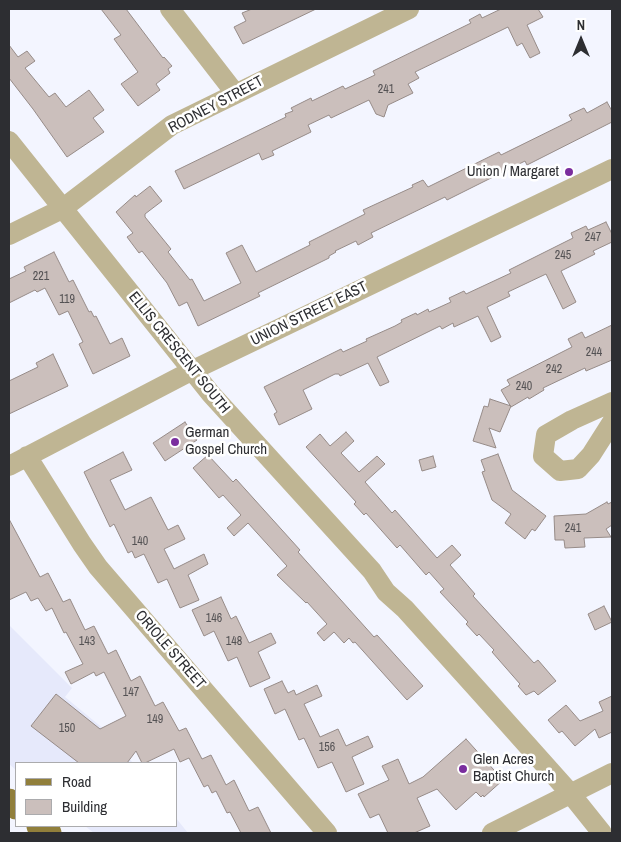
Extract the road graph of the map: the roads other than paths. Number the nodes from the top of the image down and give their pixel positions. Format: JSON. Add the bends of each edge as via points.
{"nodes":[{"id":1,"x":170,"y":9,"type":"edge"},
{"id":2,"x":409,"y":9,"type":"edge"},
{"id":3,"x":235,"y":93,"type":"junction"},
{"id":4,"x":9,"y":141,"type":"edge"},
{"id":5,"x":612,"y":169,"type":"edge"},
{"id":6,"x":62,"y":209,"type":"junction"},
{"id":7,"x":9,"y":235,"type":"edge"},
{"id":8,"x":193,"y":370,"type":"junction"},
{"id":9,"x":612,"y":402,"type":"edge"},
{"id":10,"x":612,"y":422,"type":"edge"},
{"id":11,"x":27,"y":456,"type":"junction"},
{"id":12,"x":9,"y":466,"type":"edge"},
{"id":13,"x":612,"y":773,"type":"edge"},
{"id":14,"x":570,"y":793,"type":"junction"},
{"id":15,"x":327,"y":833,"type":"edge"},
{"id":16,"x":492,"y":833,"type":"edge"},
{"id":17,"x":602,"y":833,"type":"edge"}],
"edges":[{"from":1,"to":3,"type":"street"},
{"from":2,"to":3,"type":"street","name":"RODNEY STREET"},
{"from":3,"to":6,"type":"street","name":"RODNEY STREET","via":[[172,125]]},
{"from":4,"to":6,"type":"street","name":"ELLIS CRESCENT SOUTH"},
{"from":5,"to":8,"type":"street","name":"UNION STREET EAST"},
{"from":6,"to":7,"type":"street","name":"RODNEY STREET"},
{"from":6,"to":8,"type":"street","name":"ELLIS CRESCENT SOUTH"},
{"from":8,"to":11,"type":"street","name":"UNION STREET EAST"},
{"from":8,"to":14,"type":"street","name":"ELLIS CRESCENT SOUTH","via":[[372,572],[386,592],[405,609]]},
{"from":9,"to":10,"type":"street","via":[[546,435],[543,456],[560,471],[578,470],[591,456]]},
{"from":11,"to":12,"type":"street","name":"UNION STREET EAST"},
{"from":11,"to":15,"type":"street","name":"ORIOLE STREET","via":[[98,567]]},
{"from":13,"to":14,"type":"street"},
{"from":14,"to":16,"type":"street"},
{"from":14,"to":17,"type":"street","name":"ELLIS CRESCENT SOUTH"}]}
